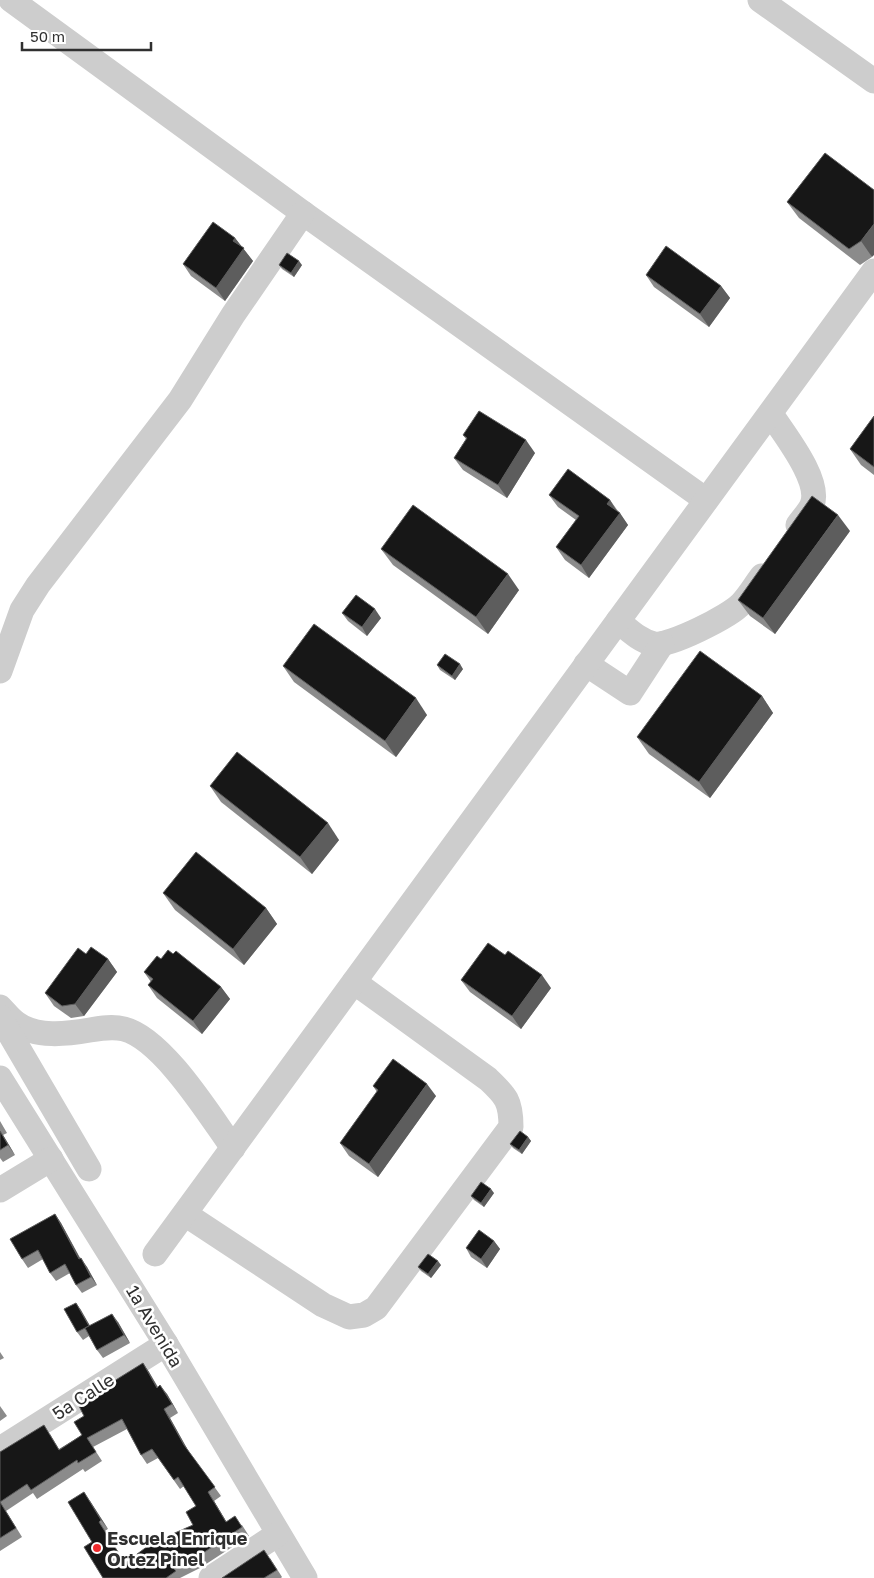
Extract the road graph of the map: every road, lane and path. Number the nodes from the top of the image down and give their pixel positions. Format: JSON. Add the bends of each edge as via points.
{"nodes":[{"id":1,"x":10,"y":0,"type":"edge"},
{"id":2,"x":760,"y":0,"type":"edge"},
{"id":3,"x":874,"y":81,"type":"edge"},
{"id":4,"x":303,"y":213,"type":"junction"},
{"id":5,"x":874,"y":271,"type":"edge"},
{"id":6,"x":771,"y":414,"type":"junction"},
{"id":7,"x":706,"y":500,"type":"junction"},
{"id":8,"x":618,"y":621,"type":"junction"},
{"id":9,"x":662,"y":644,"type":"junction"},
{"id":10,"x":586,"y":664,"type":"junction"},
{"id":11,"x":0,"y":672,"type":"edge"},
{"id":12,"x":354,"y":982,"type":"junction"},
{"id":13,"x":0,"y":1007,"type":"edge"},
{"id":14,"x":0,"y":1017,"type":"edge"},
{"id":15,"x":0,"y":1078,"type":"edge"},
{"id":16,"x":233,"y":1148,"type":"junction"},
{"id":17,"x":52,"y":1158,"type":"junction"},
{"id":18,"x":89,"y":1169,"type":"dead end"},
{"id":19,"x":0,"y":1190,"type":"edge"},
{"id":20,"x":185,"y":1214,"type":"junction"},
{"id":21,"x":155,"y":1254,"type":"dead end"},
{"id":22,"x":166,"y":1344,"type":"junction"},
{"id":23,"x":0,"y":1449,"type":"edge"},
{"id":24,"x":278,"y":1534,"type":"junction"},
{"id":25,"x":212,"y":1578,"type":"edge"},
{"id":26,"x":305,"y":1578,"type":"edge"}],
"edges":[{"from":1,"to":4,"type":"street"},
{"from":2,"to":3,"type":"street"},
{"from":4,"to":7,"type":"street"},
{"from":4,"to":11,"type":"street","via":[[180,400],[38,585],[22,610]]},
{"from":5,"to":6,"type":"street"},
{"from":6,"to":7,"type":"street"},
{"from":6,"to":9,"type":"street","via":[[806,469],[812,485],[812,504],[742,604],[733,612]]},
{"from":7,"to":8,"type":"street"},
{"from":8,"to":9,"type":"street","via":[[641,639]]},
{"from":8,"to":10,"type":"street"},
{"from":9,"to":10,"type":"street","via":[[630,694]]},
{"from":10,"to":12,"type":"street"},
{"from":12,"to":16,"type":"street"},
{"from":12,"to":20,"type":"street","via":[[488,1079],[505,1095],[511,1108],[510,1127],[505,1135],[376,1308],[364,1315],[349,1317],[323,1306]]},
{"from":13,"to":16,"type":"street","via":[[17,1024],[42,1033],[114,1028],[142,1038],[164,1056]]},
{"from":14,"to":18,"type":"street"},
{"from":15,"to":17,"type":"street","name":"1a Avenida"},
{"from":16,"to":20,"type":"street"},
{"from":17,"to":19,"type":"street"},
{"from":17,"to":22,"type":"street","name":"1a Avenida"},
{"from":20,"to":21,"type":"street"},
{"from":22,"to":23,"type":"street","name":"5a Calle"},
{"from":22,"to":24,"type":"street","name":"1a Avenida"},
{"from":24,"to":25,"type":"street"},
{"from":24,"to":26,"type":"street","name":"1a Avenida"}]}
